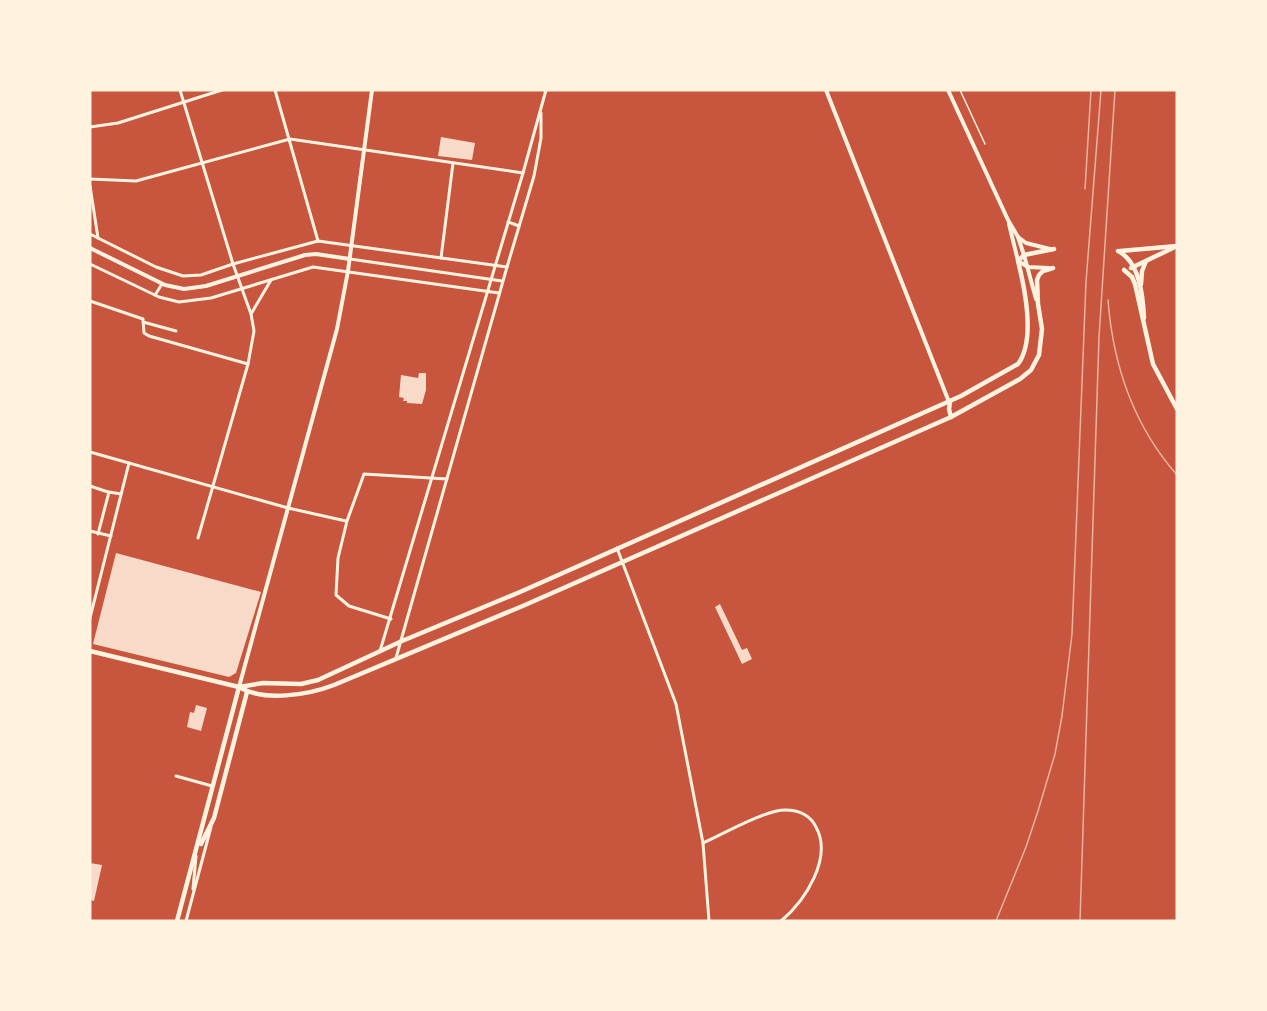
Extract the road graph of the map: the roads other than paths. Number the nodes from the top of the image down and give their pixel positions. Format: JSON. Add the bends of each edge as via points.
{"nodes":[{"id":1,"x":180,"y":90,"type":"edge"},
{"id":2,"x":222,"y":90,"type":"edge"},
{"id":3,"x":275,"y":90,"type":"edge"},
{"id":4,"x":372,"y":90,"type":"edge"},
{"id":5,"x":546,"y":90,"type":"edge"},
{"id":6,"x":826,"y":90,"type":"edge"},
{"id":7,"x":948,"y":90,"type":"edge"},
{"id":8,"x":960,"y":90,"type":"edge"},
{"id":9,"x":183,"y":101,"type":"junction"},
{"id":10,"x":542,"y":106,"type":"junction"},
{"id":11,"x":90,"y":127,"type":"edge"},
{"id":12,"x":290,"y":139,"type":"junction"},
{"id":13,"x":985,"y":144,"type":"dead end"},
{"id":14,"x":363,"y":150,"type":"junction"},
{"id":15,"x":202,"y":163,"type":"junction"},
{"id":16,"x":453,"y":163,"type":"junction"},
{"id":17,"x":523,"y":173,"type":"junction"},
{"id":18,"x":90,"y":179,"type":"edge"},
{"id":19,"x":90,"y":186,"type":"edge"},
{"id":20,"x":1008,"y":220,"type":"junction"},
{"id":21,"x":508,"y":222,"type":"junction"},
{"id":22,"x":519,"y":226,"type":"junction"},
{"id":23,"x":90,"y":234,"type":"edge"},
{"id":24,"x":1018,"y":237,"type":"junction"},
{"id":25,"x":98,"y":238,"type":"junction"},
{"id":26,"x":318,"y":241,"type":"junction"},
{"id":27,"x":352,"y":246,"type":"junction"},
{"id":28,"x":1177,"y":246,"type":"edge"},
{"id":29,"x":90,"y":248,"type":"edge"},
{"id":30,"x":1054,"y":249,"type":"joint"},
{"id":31,"x":1024,"y":255,"type":"junction"},
{"id":32,"x":441,"y":258,"type":"junction"},
{"id":33,"x":350,"y":259,"type":"junction"},
{"id":34,"x":1149,"y":259,"type":"junction"},
{"id":35,"x":1018,"y":261,"type":"junction"},
{"id":36,"x":91,"y":264,"type":"edge"},
{"id":37,"x":233,"y":264,"type":"junction"},
{"id":38,"x":494,"y":265,"type":"junction"},
{"id":39,"x":507,"y":267,"type":"junction"},
{"id":40,"x":1028,"y":267,"type":"junction"},
{"id":41,"x":1133,"y":267,"type":"junction"},
{"id":42,"x":1053,"y":268,"type":"joint"},
{"id":43,"x":90,"y":270,"type":"edge"},
{"id":44,"x":348,"y":272,"type":"junction"},
{"id":45,"x":238,"y":277,"type":"junction"},
{"id":46,"x":490,"y":279,"type":"junction"},
{"id":47,"x":271,"y":280,"type":"junction"},
{"id":48,"x":503,"y":281,"type":"junction"},
{"id":49,"x":162,"y":284,"type":"junction"},
{"id":50,"x":242,"y":288,"type":"junction"},
{"id":51,"x":487,"y":292,"type":"junction"},
{"id":52,"x":500,"y":293,"type":"junction"},
{"id":53,"x":155,"y":295,"type":"junction"},
{"id":54,"x":1142,"y":296,"type":"junction"},
{"id":55,"x":90,"y":302,"type":"edge"},
{"id":56,"x":1038,"y":304,"type":"junction"},
{"id":57,"x":251,"y":314,"type":"junction"},
{"id":58,"x":143,"y":322,"type":"junction"},
{"id":59,"x":1144,"y":326,"type":"junction"},
{"id":60,"x":176,"y":331,"type":"dead end"},
{"id":61,"x":248,"y":363,"type":"junction"},
{"id":62,"x":950,"y":402,"type":"junction"},
{"id":63,"x":1177,"y":409,"type":"edge"},
{"id":64,"x":951,"y":417,"type":"junction"},
{"id":65,"x":90,"y":453,"type":"edge"},
{"id":66,"x":129,"y":463,"type":"junction"},
{"id":67,"x":431,"y":479,"type":"junction"},
{"id":68,"x":447,"y":479,"type":"junction"},
{"id":69,"x":90,"y":486,"type":"edge"},
{"id":70,"x":213,"y":486,"type":"junction"},
{"id":71,"x":109,"y":492,"type":"junction"},
{"id":72,"x":121,"y":495,"type":"junction"},
{"id":73,"x":288,"y":508,"type":"junction"},
{"id":74,"x":347,"y":521,"type":"junction"},
{"id":75,"x":90,"y":531,"type":"edge"},
{"id":76,"x":98,"y":534,"type":"junction"},
{"id":77,"x":111,"y":536,"type":"junction"},
{"id":78,"x":198,"y":538,"type":"dead end"},
{"id":79,"x":617,"y":548,"type":"junction"},
{"id":80,"x":623,"y":561,"type":"junction"},
{"id":81,"x":520,"y":592,"type":"junction"},
{"id":82,"x":525,"y":605,"type":"junction"},
{"id":83,"x":91,"y":610,"type":"edge"},
{"id":84,"x":90,"y":618,"type":"edge"},
{"id":85,"x":391,"y":619,"type":"junction"},
{"id":86,"x":402,"y":641,"type":"junction"},
{"id":87,"x":90,"y":651,"type":"edge"},
{"id":88,"x":380,"y":651,"type":"junction"},
{"id":89,"x":396,"y":658,"type":"junction"},
{"id":90,"x":239,"y":687,"type":"junction"},
{"id":91,"x":247,"y":692,"type":"junction"},
{"id":92,"x":176,"y":776,"type":"dead end"},
{"id":93,"x":213,"y":786,"type":"junction"},
{"id":94,"x":214,"y":818,"type":"junction"},
{"id":95,"x":703,"y":843,"type":"junction"},
{"id":96,"x":196,"y":852,"type":"junction"},
{"id":97,"x":192,"y":897,"type":"junction"},
{"id":98,"x":177,"y":921,"type":"edge"},
{"id":99,"x":186,"y":921,"type":"edge"},
{"id":100,"x":708,"y":921,"type":"edge"},
{"id":101,"x":781,"y":921,"type":"edge"}],
"edges":[{"from":1,"to":9,"type":"street"},
{"from":2,"to":9,"type":"street"},
{"from":3,"to":12,"type":"street"},
{"from":4,"to":14,"type":"street"},
{"from":5,"to":10,"type":"street"},
{"from":6,"to":62,"type":"street"},
{"from":7,"to":20,"type":"street"},
{"from":8,"to":13,"type":"lane"},
{"from":9,"to":11,"type":"street","via":[[118,123]]},
{"from":9,"to":15,"type":"street"},
{"from":10,"to":17,"type":"street"},
{"from":10,"to":22,"type":"street","via":[[536,167]]},
{"from":12,"to":14,"type":"street"},
{"from":12,"to":15,"type":"street"},
{"from":12,"to":26,"type":"street"},
{"from":14,"to":16,"type":"street"},
{"from":14,"to":27,"type":"street"},
{"from":15,"to":18,"type":"street","via":[[136,181]]},
{"from":15,"to":37,"type":"street"},
{"from":16,"to":17,"type":"street"},
{"from":16,"to":32,"type":"street"},
{"from":17,"to":21,"type":"street"},
{"from":19,"to":25,"type":"street"},
{"from":20,"to":24,"type":"street"},
{"from":20,"to":35,"type":"street"},
{"from":21,"to":22,"type":"street"},
{"from":21,"to":38,"type":"street"},
{"from":22,"to":39,"type":"street"},
{"from":23,"to":25,"type":"street"},
{"from":24,"to":30,"type":"street","via":[[1041,248]]},
{"from":24,"to":31,"type":"street"},
{"from":25,"to":37,"type":"street","via":[[183,276]]},
{"from":26,"to":27,"type":"street"},
{"from":26,"to":37,"type":"street"},
{"from":27,"to":32,"type":"street"},
{"from":27,"to":33,"type":"street"},
{"from":28,"to":34,"type":"main road"},
{"from":28,"to":41,"type":"main road","via":[[1117,251]]},
{"from":29,"to":49,"type":"street"},
{"from":30,"to":31,"type":"main road"},
{"from":31,"to":35,"type":"main road"},
{"from":31,"to":40,"type":"street"},
{"from":32,"to":38,"type":"street"},
{"from":33,"to":44,"type":"street"},
{"from":33,"to":45,"type":"street","via":[[305,255]]},
{"from":33,"to":46,"type":"street"},
{"from":34,"to":41,"type":"main road"},
{"from":34,"to":54,"type":"main road","via":[[1142,271]]},
{"from":35,"to":40,"type":"street"},
{"from":35,"to":62,"type":"main road","via":[[1028,332],[1024,356],[1004,373]]},
{"from":36,"to":43,"type":"street"},
{"from":36,"to":53,"type":"street"},
{"from":37,"to":45,"type":"street"},
{"from":38,"to":39,"type":"street"},
{"from":38,"to":46,"type":"street"},
{"from":39,"to":48,"type":"street"},
{"from":40,"to":42,"type":"street"},
{"from":40,"to":56,"type":"street"},
{"from":41,"to":54,"type":"main road"},
{"from":41,"to":59,"type":"main road","via":[[1122,270],[1133,280]]},
{"from":42,"to":56,"type":"main road","via":[[1039,275]]},
{"from":44,"to":47,"type":"street","via":[[313,267]]},
{"from":44,"to":51,"type":"street"},
{"from":44,"to":73,"type":"street","via":[[338,329]]},
{"from":45,"to":49,"type":"street","via":[[183,289]]},
{"from":45,"to":50,"type":"street"},
{"from":46,"to":48,"type":"street"},
{"from":46,"to":51,"type":"street"},
{"from":47,"to":50,"type":"street"},
{"from":47,"to":57,"type":"street"},
{"from":48,"to":52,"type":"street"},
{"from":49,"to":53,"type":"street"},
{"from":50,"to":53,"type":"street","via":[[192,302]]},
{"from":50,"to":57,"type":"street"},
{"from":51,"to":52,"type":"street"},
{"from":51,"to":67,"type":"street"},
{"from":52,"to":68,"type":"street"},
{"from":54,"to":59,"type":"main road"},
{"from":55,"to":58,"type":"street"},
{"from":56,"to":64,"type":"main road","via":[[1042,328],[1039,355],[1030,370]]},
{"from":57,"to":61,"type":"street","via":[[254,331]]},
{"from":58,"to":60,"type":"street"},
{"from":58,"to":61,"type":"street","via":[[144,333],[150,336]]},
{"from":59,"to":63,"type":"main road","via":[[1153,364]]},
{"from":61,"to":70,"type":"street"},
{"from":62,"to":64,"type":"main road"},
{"from":62,"to":79,"type":"main road"},
{"from":64,"to":80,"type":"main road"},
{"from":65,"to":66,"type":"street"},
{"from":66,"to":70,"type":"street"},
{"from":66,"to":72,"type":"street"},
{"from":67,"to":68,"type":"street"},
{"from":67,"to":74,"type":"street","via":[[364,474]]},
{"from":67,"to":85,"type":"street"},
{"from":68,"to":86,"type":"street"},
{"from":69,"to":71,"type":"street"},
{"from":70,"to":73,"type":"street"},
{"from":70,"to":78,"type":"street"},
{"from":71,"to":72,"type":"street"},
{"from":71,"to":76,"type":"street"},
{"from":72,"to":77,"type":"street"},
{"from":73,"to":74,"type":"street"},
{"from":73,"to":90,"type":"street"},
{"from":74,"to":85,"type":"street","via":[[338,558],[336,595],[349,606]]},
{"from":75,"to":76,"type":"street"},
{"from":76,"to":77,"type":"street"},
{"from":77,"to":83,"type":"street"},
{"from":79,"to":80,"type":"street"},
{"from":79,"to":81,"type":"main road"},
{"from":80,"to":82,"type":"main road"},
{"from":80,"to":95,"type":"street","via":[[676,704]]},
{"from":81,"to":82,"type":"main road"},
{"from":81,"to":86,"type":"main road"},
{"from":82,"to":89,"type":"main road"},
{"from":83,"to":84,"type":"street"},
{"from":85,"to":88,"type":"street"},
{"from":86,"to":88,"type":"main road"},
{"from":86,"to":89,"type":"street"},
{"from":87,"to":90,"type":"main road"},
{"from":88,"to":90,"type":"main road","via":[[318,680]]},
{"from":89,"to":91,"type":"main road","via":[[314,692]]},
{"from":90,"to":91,"type":"main road"},
{"from":90,"to":93,"type":"main road"},
{"from":91,"to":94,"type":"main road"},
{"from":92,"to":93,"type":"street"},
{"from":93,"to":96,"type":"main road"},
{"from":94,"to":96,"type":"main road"},
{"from":94,"to":97,"type":"street"},
{"from":95,"to":100,"type":"street"},
{"from":95,"to":101,"type":"street","via":[[777,811],[798,812],[809,818],[820,836],[820,859],[806,891]]},
{"from":96,"to":97,"type":"street"},
{"from":96,"to":98,"type":"main road"},
{"from":97,"to":99,"type":"street"}]}
